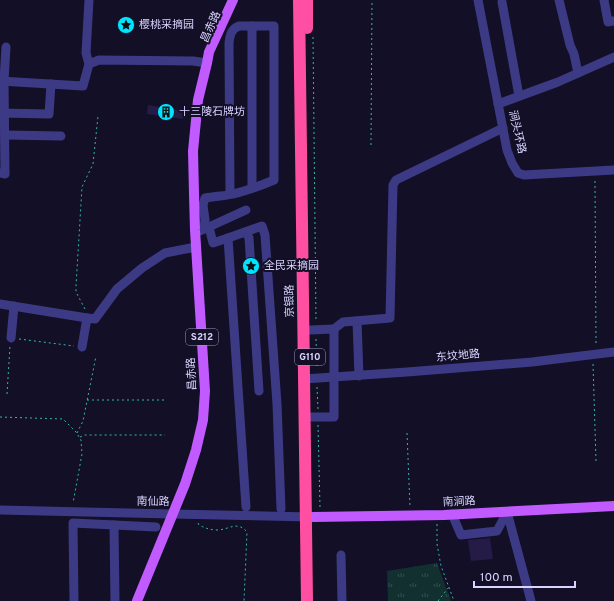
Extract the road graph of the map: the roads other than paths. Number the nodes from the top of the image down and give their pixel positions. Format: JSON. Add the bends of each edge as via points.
{"nodes":[{"id":1,"x":89,"y":0,"type":"edge"},
{"id":2,"x":233,"y":0,"type":"edge"},
{"id":3,"x":236,"y":0,"type":"edge"},
{"id":4,"x":299,"y":0,"type":"edge"},
{"id":5,"x":308,"y":0,"type":"edge"},
{"id":6,"x":478,"y":0,"type":"edge"},
{"id":7,"x":559,"y":0,"type":"edge"},
{"id":8,"x":604,"y":0,"type":"edge"},
{"id":9,"x":502,"y":2,"type":"dead end"},
{"id":10,"x":614,"y":21,"type":"edge"},
{"id":11,"x":252,"y":26,"type":"junction"},
{"id":12,"x":6,"y":47,"type":"dead end"},
{"id":13,"x":614,"y":57,"type":"edge"},
{"id":14,"x":208,"y":63,"type":"junction"},
{"id":15,"x":89,"y":64,"type":"junction"},
{"id":16,"x":578,"y":73,"type":"junction"},
{"id":17,"x":2,"y":81,"type":"edge"},
{"id":18,"x":51,"y":84,"type":"junction"},
{"id":19,"x":519,"y":96,"type":"junction"},
{"id":20,"x":498,"y":104,"type":"junction"},
{"id":21,"x":2,"y":113,"type":"edge"},
{"id":22,"x":503,"y":128,"type":"junction"},
{"id":23,"x":61,"y":136,"type":"dead end"},
{"id":24,"x":3,"y":137,"type":"edge"},
{"id":25,"x":614,"y":170,"type":"edge"},
{"id":26,"x":0,"y":174,"type":"edge"},
{"id":27,"x":308,"y":177,"type":"junction"},
{"id":28,"x":252,"y":188,"type":"junction"},
{"id":29,"x":230,"y":194,"type":"junction"},
{"id":30,"x":308,"y":198,"type":"junction"},
{"id":31,"x":246,"y":210,"type":"dead end"},
{"id":32,"x":203,"y":230,"type":"junction"},
{"id":33,"x":246,"y":232,"type":"junction"},
{"id":34,"x":228,"y":238,"type":"junction"},
{"id":35,"x":196,"y":247,"type":"junction"},
{"id":36,"x":0,"y":304,"type":"edge"},
{"id":37,"x":14,"y":306,"type":"junction"},
{"id":38,"x":87,"y":318,"type":"junction"},
{"id":39,"x":357,"y":321,"type":"junction"},
{"id":40,"x":334,"y":329,"type":"junction"},
{"id":41,"x":313,"y":330,"type":"junction"},
{"id":42,"x":11,"y":338,"type":"road end"},
{"id":43,"x":82,"y":347,"type":"road end"},
{"id":44,"x":614,"y":352,"type":"edge"},
{"id":45,"x":360,"y":376,"type":"junction"},
{"id":46,"x":334,"y":377,"type":"junction"},
{"id":47,"x":311,"y":379,"type":"junction"},
{"id":48,"x":259,"y":391,"type":"dead end"},
{"id":49,"x":314,"y":417,"type":"junction"},
{"id":50,"x":614,"y":506,"type":"edge"},
{"id":51,"x":246,"y":507,"type":"dead end"},
{"id":52,"x":281,"y":509,"type":"dead end"},
{"id":53,"x":0,"y":510,"type":"edge"},
{"id":54,"x":72,"y":512,"type":"junction"},
{"id":55,"x":507,"y":512,"type":"junction"},
{"id":56,"x":172,"y":514,"type":"junction"},
{"id":57,"x":452,"y":514,"type":"junction"},
{"id":58,"x":313,"y":517,"type":"junction"},
{"id":59,"x":73,"y":523,"type":"junction"},
{"id":60,"x":114,"y":525,"type":"junction"},
{"id":61,"x":156,"y":527,"type":"dead end"},
{"id":62,"x":341,"y":555,"type":"dead end"},
{"id":63,"x":74,"y":601,"type":"edge"},
{"id":64,"x":114,"y":601,"type":"edge"},
{"id":65,"x":137,"y":601,"type":"edge"},
{"id":66,"x":307,"y":601,"type":"edge"},
{"id":67,"x":314,"y":601,"type":"edge"},
{"id":68,"x":342,"y":601,"type":"edge"},
{"id":69,"x":531,"y":601,"type":"edge"}],
"edges":[{"from":1,"to":15,"type":"street","via":[[86,53]]},
{"from":2,"to":14,"type":"main road","name":"昌赤路","number":"S212","via":[[209,52]]},
{"from":3,"to":14,"type":"main road","name":"昌赤路","number":"S212"},
{"from":4,"to":27,"type":"highway","name":"京银路","number":"G110"},
{"from":5,"to":27,"type":"highway","name":"京银路","number":"G110"},
{"from":6,"to":20,"type":"street","name":"涧头环路"},
{"from":7,"to":16,"type":"street"},
{"from":8,"to":10,"type":"street","via":[[608,22]]},
{"from":9,"to":19,"type":"street"},
{"from":11,"to":28,"type":"street"},
{"from":11,"to":28,"type":"street","via":[[274,26],[274,180]]},
{"from":11,"to":29,"type":"street","via":[[239,26],[230,34]]},
{"from":12,"to":17,"type":"street"},
{"from":13,"to":16,"type":"street"},
{"from":14,"to":15,"type":"street","via":[[99,60]]},
{"from":14,"to":32,"type":"main road","name":"昌赤路","number":"S212","via":[[198,100],[194,151],[194,194]]},
{"from":15,"to":18,"type":"street","via":[[83,86]]},
{"from":16,"to":19,"type":"street"},
{"from":17,"to":18,"type":"street"},
{"from":17,"to":21,"type":"street"},
{"from":18,"to":21,"type":"street","via":[[49,114]]},
{"from":19,"to":20,"type":"street"},
{"from":20,"to":22,"type":"street","name":"涧头环路"},
{"from":21,"to":24,"type":"street"},
{"from":22,"to":25,"type":"street","name":"涧头环路","via":[[507,150],[518,173],[524,175]]},
{"from":22,"to":39,"type":"street","via":[[396,180],[390,318]]},
{"from":23,"to":24,"type":"street"},
{"from":24,"to":26,"type":"street","via":[[6,174]]},
{"from":27,"to":30,"type":"highway","name":"京银路","number":"G110"},
{"from":28,"to":29,"type":"street"},
{"from":29,"to":32,"type":"street","via":[[205,198]]},
{"from":30,"to":41,"type":"highway","name":"京银路","number":"G110"},
{"from":30,"to":47,"type":"highway","name":"京银路","number":"G110"},
{"from":31,"to":32,"type":"street"},
{"from":32,"to":34,"type":"street","via":[[213,243]]},
{"from":32,"to":35,"type":"main road","name":"昌赤路","number":"S212"},
{"from":33,"to":34,"type":"street"},
{"from":33,"to":48,"type":"street","via":[[249,238]]},
{"from":33,"to":52,"type":"street","via":[[262,226],[265,235],[277,404]]},
{"from":34,"to":51,"type":"street"},
{"from":35,"to":38,"type":"street","via":[[165,252],[117,288],[94,319]]},
{"from":35,"to":56,"type":"main road","name":"昌赤路","number":"S212","via":[[205,391],[203,420],[185,484]]},
{"from":36,"to":37,"type":"street"},
{"from":37,"to":38,"type":"street"},
{"from":37,"to":42,"type":"street"},
{"from":38,"to":43,"type":"street"},
{"from":39,"to":40,"type":"street","via":[[343,322]]},
{"from":39,"to":45,"type":"street"},
{"from":40,"to":41,"type":"street"},
{"from":40,"to":46,"type":"street"},
{"from":41,"to":47,"type":"highway","name":"京银路","number":"G110"},
{"from":44,"to":45,"type":"street","name":"东坟地路","via":[[532,362]]},
{"from":45,"to":46,"type":"street","name":"东坟地路"},
{"from":46,"to":47,"type":"street","name":"东坟地路"},
{"from":46,"to":49,"type":"street","via":[[334,417]]},
{"from":47,"to":49,"type":"highway","name":"京银路","number":"G110"},
{"from":47,"to":58,"type":"highway","name":"京银路","number":"G110"},
{"from":49,"to":58,"type":"highway","name":"京银路","number":"G110"},
{"from":50,"to":55,"type":"main road","name":"南涧路"},
{"from":53,"to":54,"type":"street","name":"南仙路"},
{"from":54,"to":56,"type":"street","name":"南仙路"},
{"from":54,"to":59,"type":"street"},
{"from":55,"to":57,"type":"main road","name":"南涧路"},
{"from":55,"to":57,"type":"street","via":[[497,532],[461,536]]},
{"from":55,"to":69,"type":"street"},
{"from":56,"to":58,"type":"street","name":"南仙路"},
{"from":56,"to":65,"type":"main road","name":"昌赤路","number":"S212"},
{"from":57,"to":58,"type":"main road","name":"南涧路"},
{"from":58,"to":66,"type":"highway","name":"京银路","number":"G110"},
{"from":58,"to":67,"type":"highway","name":"京银路","number":"G110"},
{"from":59,"to":60,"type":"street"},
{"from":59,"to":63,"type":"street"},
{"from":60,"to":61,"type":"street"},
{"from":60,"to":64,"type":"street"},
{"from":62,"to":68,"type":"street"}]}
